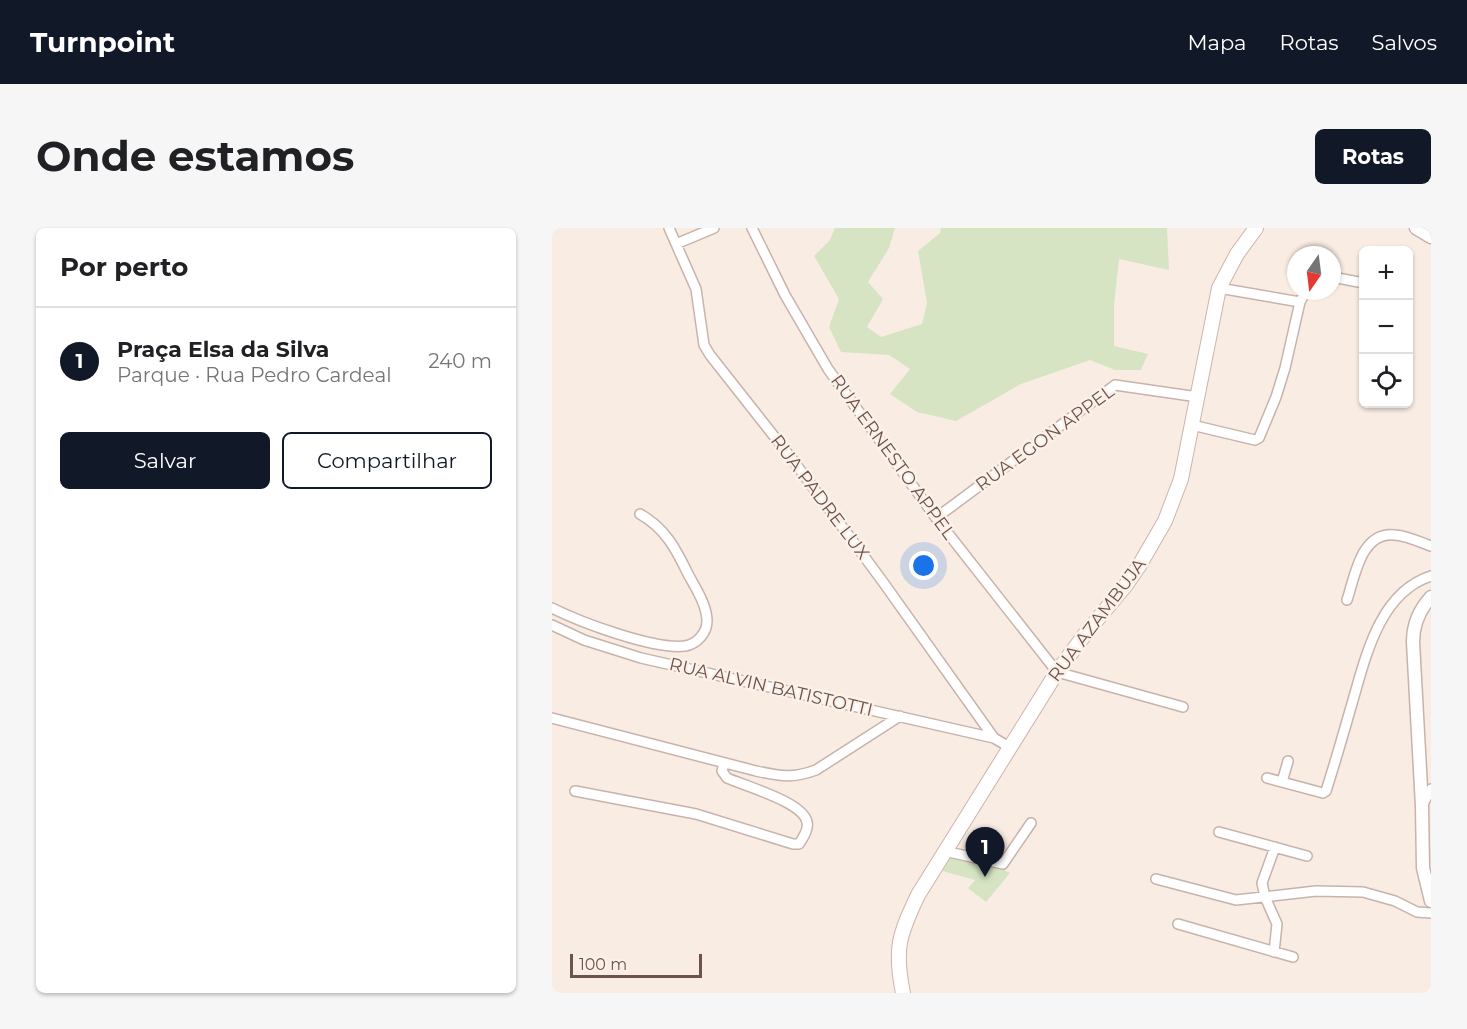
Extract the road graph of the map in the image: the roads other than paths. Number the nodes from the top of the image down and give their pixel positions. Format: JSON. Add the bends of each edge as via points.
{"nodes":[{"id":1,"x":669,"y":228,"type":"edge"},
{"id":2,"x":714,"y":228,"type":"edge"},
{"id":3,"x":752,"y":228,"type":"edge"},
{"id":4,"x":1416,"y":228,"type":"edge"},
{"id":5,"x":1249,"y":230,"type":"edge"},
{"id":6,"x":1431,"y":237,"type":"edge"},
{"id":7,"x":676,"y":244,"type":"junction"},
{"id":8,"x":1341,"y":279,"type":"edge"},
{"id":9,"x":1359,"y":282,"type":"edge"},
{"id":10,"x":1219,"y":288,"type":"junction"},
{"id":11,"x":1300,"y":302,"type":"joint"},
{"id":12,"x":1198,"y":397,"type":"junction"},
{"id":13,"x":1192,"y":425,"type":"junction"},
{"id":14,"x":640,"y":514,"type":"dead end"},
{"id":15,"x":936,"y":518,"type":"junction"},
{"id":16,"x":1431,"y":546,"type":"edge"},
{"id":17,"x":1431,"y":576,"type":"edge"},
{"id":18,"x":1431,"y":597,"type":"edge"},
{"id":19,"x":1347,"y":600,"type":"dead end"},
{"id":20,"x":552,"y":608,"type":"edge"},
{"id":21,"x":552,"y":625,"type":"edge"},
{"id":22,"x":1057,"y":672,"type":"junction"},
{"id":23,"x":1183,"y":707,"type":"dead end"},
{"id":24,"x":900,"y":716,"type":"junction"},
{"id":25,"x":552,"y":718,"type":"edge"},
{"id":26,"x":993,"y":738,"type":"junction"},
{"id":27,"x":1009,"y":747,"type":"junction"},
{"id":28,"x":1288,"y":761,"type":"dead end"},
{"id":29,"x":724,"y":763,"type":"junction"},
{"id":30,"x":1268,"y":777,"type":"dead end"},
{"id":31,"x":1282,"y":782,"type":"junction"},
{"id":32,"x":1431,"y":789,"type":"edge"},
{"id":33,"x":575,"y":790,"type":"dead end"},
{"id":34,"x":1422,"y":806,"type":"junction"},
{"id":35,"x":1031,"y":823,"type":"dead end"},
{"id":36,"x":1219,"y":832,"type":"dead end"},
{"id":37,"x":1275,"y":847,"type":"junction"},
{"id":38,"x":944,"y":851,"type":"junction"},
{"id":39,"x":1307,"y":856,"type":"dead end"},
{"id":40,"x":1156,"y":879,"type":"dead end"},
{"id":41,"x":1265,"y":897,"type":"junction"},
{"id":42,"x":1431,"y":901,"type":"edge"},
{"id":43,"x":1431,"y":913,"type":"edge"},
{"id":44,"x":1178,"y":924,"type":"dead end"},
{"id":45,"x":1274,"y":952,"type":"junction"},
{"id":46,"x":1293,"y":957,"type":"dead end"},
{"id":47,"x":903,"y":993,"type":"edge"}],
"edges":[{"from":1,"to":7,"type":"street","name":"RUA PADRE LUX"},
{"from":2,"to":7,"type":"street"},
{"from":3,"to":15,"type":"street","name":"RUA ERNESTO APPEL","via":[[828,369]]},
{"from":4,"to":6,"type":"street"},
{"from":5,"to":10,"type":"main road","name":"RUA AZAMBUJA"},
{"from":7,"to":26,"type":"street","name":"RUA PADRE LUX","via":[[696,289],[704,345],[710,355],[883,582]]},
{"from":8,"to":9,"type":"street"},
{"from":10,"to":11,"type":"street"},
{"from":10,"to":12,"type":"main road","name":"RUA AZAMBUJA"},
{"from":11,"to":13,"type":"street","via":[[1285,368],[1258,438]]},
{"from":12,"to":13,"type":"main road","name":"RUA AZAMBUJA"},
{"from":12,"to":15,"type":"street","name":"RUA EGON APPEL","via":[[1115,385]]},
{"from":13,"to":22,"type":"main road","name":"RUA AZAMBUJA","via":[[1181,479],[1165,521],[1126,585]]},
{"from":14,"to":20,"type":"street","via":[[670,540],[690,577],[705,608],[706,629],[701,637],[686,646],[669,646],[594,627]]},
{"from":15,"to":22,"type":"street","name":"RUA ERNESTO APPEL"},
{"from":16,"to":19,"type":"street","via":[[1395,535],[1378,538],[1359,562]]},
{"from":17,"to":31,"type":"street","via":[[1406,589],[1380,624],[1368,651],[1326,791],[1323,794]]},
{"from":18,"to":34,"type":"street","via":[[1418,616],[1413,636]]},
{"from":21,"to":24,"type":"street","name":"RUA ALVIN BATISTOTTI","via":[[641,658]]},
{"from":22,"to":23,"type":"street"},
{"from":22,"to":27,"type":"main road","name":"RUA AZAMBUJA"},
{"from":24,"to":26,"type":"street","name":"RUA ALVIN BATISTOTTI"},
{"from":24,"to":29,"type":"street","via":[[832,761],[801,776],[778,776]]},
{"from":25,"to":29,"type":"street"},
{"from":26,"to":27,"type":"street","name":"RUA PADRE LUX"},
{"from":27,"to":38,"type":"main road","name":"RUA AZAMBUJA"},
{"from":28,"to":31,"type":"street"},
{"from":29,"to":33,"type":"street","via":[[722,771],[727,778],[799,809],[808,826],[799,844],[696,814]]},
{"from":30,"to":31,"type":"street"},
{"from":32,"to":34,"type":"street"},
{"from":34,"to":42,"type":"street","via":[[1424,868]]},
{"from":35,"to":38,"type":"street","via":[[1003,864]]},
{"from":36,"to":37,"type":"street"},
{"from":37,"to":39,"type":"street"},
{"from":37,"to":41,"type":"street","via":[[1263,877]]},
{"from":38,"to":47,"type":"main road","name":"RUA AZAMBUJA","via":[[901,934],[897,960]]},
{"from":40,"to":41,"type":"street","via":[[1224,898]]},
{"from":41,"to":43,"type":"street","via":[[1316,891],[1363,892],[1417,912]]},
{"from":41,"to":45,"type":"street","via":[[1277,924]]},
{"from":44,"to":45,"type":"street"},
{"from":45,"to":46,"type":"street"}]}
